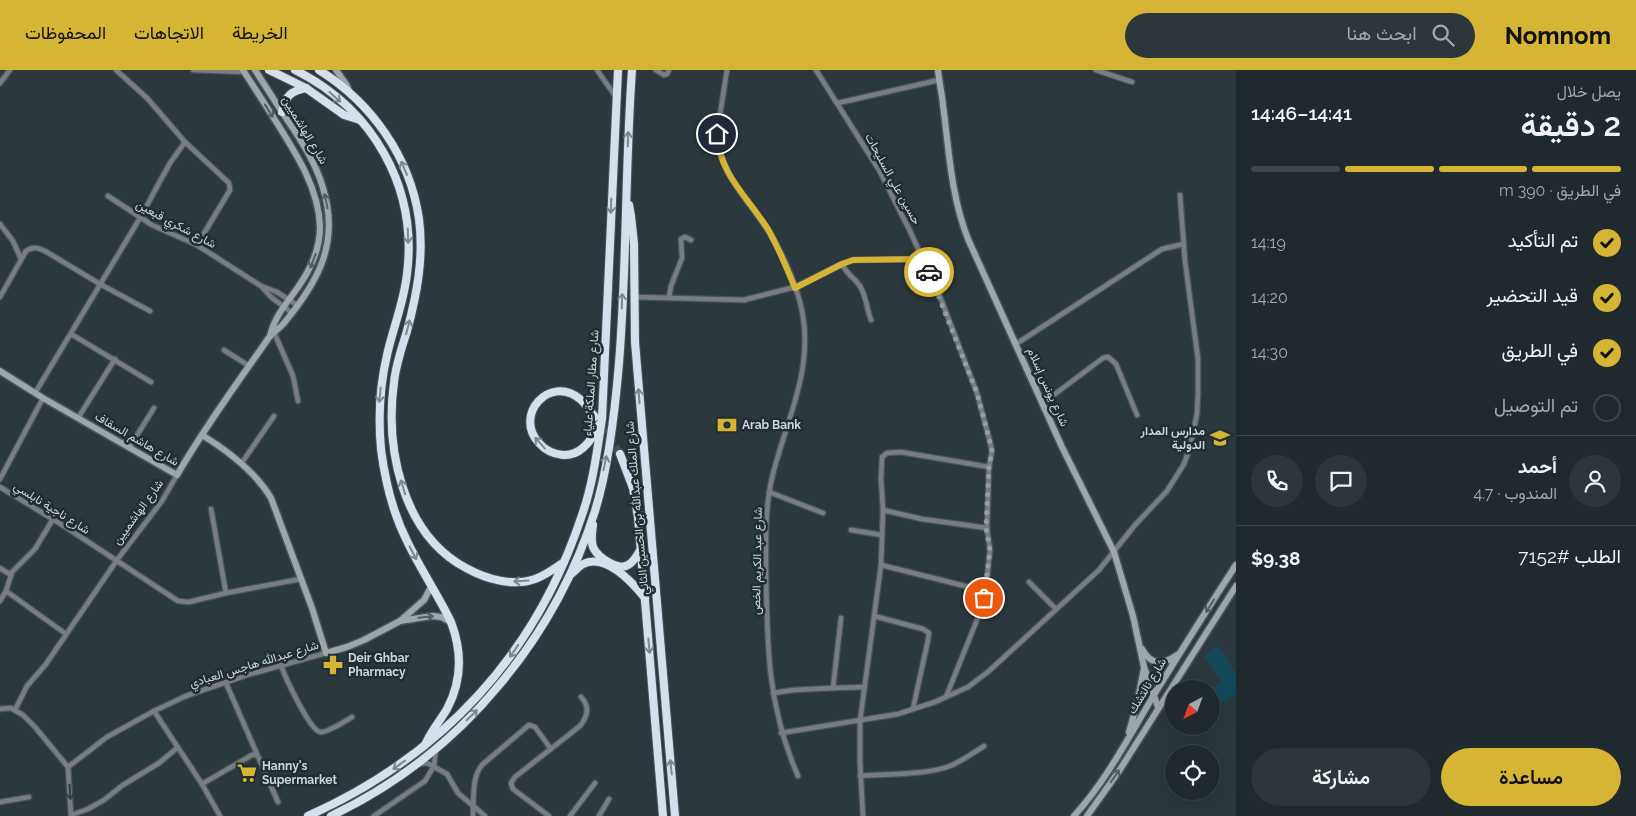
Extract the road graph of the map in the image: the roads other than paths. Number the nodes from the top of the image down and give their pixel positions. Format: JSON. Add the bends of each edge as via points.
{"nodes":[{"id":1,"x":10,"y":70,"type":"edge"},
{"id":2,"x":116,"y":70,"type":"edge"},
{"id":3,"x":192,"y":70,"type":"edge"},
{"id":4,"x":255,"y":70,"type":"edge"},
{"id":5,"x":269,"y":70,"type":"edge"},
{"id":6,"x":295,"y":70,"type":"edge"},
{"id":7,"x":319,"y":70,"type":"edge"},
{"id":8,"x":336,"y":70,"type":"edge"},
{"id":9,"x":597,"y":70,"type":"edge"},
{"id":10,"x":618,"y":70,"type":"edge"},
{"id":11,"x":632,"y":70,"type":"edge"},
{"id":12,"x":656,"y":70,"type":"edge"},
{"id":13,"x":669,"y":70,"type":"edge"},
{"id":14,"x":727,"y":70,"type":"edge"},
{"id":15,"x":816,"y":70,"type":"edge"},
{"id":16,"x":938,"y":70,"type":"edge"},
{"id":17,"x":1096,"y":70,"type":"edge"},
{"id":18,"x":244,"y":71,"type":"edge"},
{"id":19,"x":617,"y":79,"type":"junction"},
{"id":20,"x":939,"y":80,"type":"junction"},
{"id":21,"x":1132,"y":82,"type":"dead end"},
{"id":22,"x":0,"y":83,"type":"edge"},
{"id":23,"x":606,"y":85,"type":"junction"},
{"id":24,"x":306,"y":88,"type":"junction"},
{"id":25,"x":350,"y":93,"type":"junction"},
{"id":26,"x":616,"y":97,"type":"junction"},
{"id":27,"x":838,"y":103,"type":"junction"},
{"id":28,"x":282,"y":112,"type":"junction"},
{"id":29,"x":360,"y":120,"type":"junction"},
{"id":30,"x":185,"y":142,"type":"junction"},
{"id":31,"x":1180,"y":195,"type":"dead end"},
{"id":32,"x":108,"y":196,"type":"dead end"},
{"id":33,"x":627,"y":197,"type":"junction"},
{"id":34,"x":140,"y":218,"type":"junction"},
{"id":35,"x":0,"y":224,"type":"edge"},
{"id":36,"x":691,"y":240,"type":"dead end"},
{"id":37,"x":1184,"y":244,"type":"junction"},
{"id":38,"x":197,"y":245,"type":"junction"},
{"id":39,"x":408,"y":257,"type":"junction"},
{"id":40,"x":21,"y":259,"type":"junction"},
{"id":41,"x":923,"y":259,"type":"junction"},
{"id":42,"x":421,"y":262,"type":"junction"},
{"id":43,"x":842,"y":264,"type":"junction"},
{"id":44,"x":0,"y":284,"type":"edge"},
{"id":45,"x":100,"y":284,"type":"junction"},
{"id":46,"x":261,"y":286,"type":"junction"},
{"id":47,"x":5,"y":287,"type":"junction"},
{"id":48,"x":795,"y":288,"type":"junction"},
{"id":49,"x":0,"y":297,"type":"edge"},
{"id":50,"x":634,"y":297,"type":"junction"},
{"id":51,"x":669,"y":298,"type":"junction"},
{"id":52,"x":289,"y":300,"type":"junction"},
{"id":53,"x":297,"y":305,"type":"junction"},
{"id":54,"x":284,"y":307,"type":"junction"},
{"id":55,"x":150,"y":311,"type":"dead end"},
{"id":56,"x":292,"y":313,"type":"junction"},
{"id":57,"x":871,"y":320,"type":"dead end"},
{"id":58,"x":272,"y":333,"type":"junction"},
{"id":59,"x":71,"y":334,"type":"junction"},
{"id":60,"x":1016,"y":344,"type":"junction"},
{"id":61,"x":224,"y":350,"type":"dead end"},
{"id":62,"x":115,"y":360,"type":"junction"},
{"id":63,"x":249,"y":366,"type":"junction"},
{"id":64,"x":1,"y":372,"type":"edge"},
{"id":65,"x":151,"y":382,"type":"dead end"},
{"id":66,"x":35,"y":393,"type":"junction"},
{"id":67,"x":43,"y":398,"type":"junction"},
{"id":68,"x":298,"y":401,"type":"dead end"},
{"id":69,"x":1043,"y":403,"type":"junction"},
{"id":70,"x":154,"y":408,"type":"dead end"},
{"id":71,"x":274,"y":416,"type":"dead end"},
{"id":72,"x":1137,"y":416,"type":"dead end"},
{"id":73,"x":78,"y":418,"type":"junction"},
{"id":74,"x":599,"y":418,"type":"junction"},
{"id":75,"x":202,"y":435,"type":"junction"},
{"id":76,"x":129,"y":448,"type":"junction"},
{"id":77,"x":620,"y":454,"type":"tunnel mouth"},
{"id":78,"x":241,"y":464,"type":"junction"},
{"id":79,"x":989,"y":467,"type":"junction"},
{"id":80,"x":177,"y":475,"type":"junction"},
{"id":81,"x":0,"y":479,"type":"edge"},
{"id":82,"x":0,"y":487,"type":"edge"},
{"id":83,"x":769,"y":492,"type":"junction"},
{"id":84,"x":211,"y":508,"type":"dead end"},
{"id":85,"x":595,"y":510,"type":"junction"},
{"id":86,"x":883,"y":510,"type":"junction"},
{"id":87,"x":823,"y":513,"type":"dead end"},
{"id":88,"x":53,"y":519,"type":"junction"},
{"id":89,"x":986,"y":528,"type":"junction"},
{"id":90,"x":852,"y":530,"type":"dead end"},
{"id":91,"x":882,"y":535,"type":"junction"},
{"id":92,"x":641,"y":549,"type":"junction"},
{"id":93,"x":1114,"y":552,"type":"junction"},
{"id":94,"x":116,"y":560,"type":"junction"},
{"id":95,"x":564,"y":562,"type":"junction"},
{"id":96,"x":881,"y":564,"type":"junction"},
{"id":97,"x":1236,"y":565,"type":"edge"},
{"id":98,"x":0,"y":568,"type":"edge"},
{"id":99,"x":11,"y":574,"type":"junction"},
{"id":100,"x":569,"y":576,"type":"junction"},
{"id":101,"x":301,"y":579,"type":"junction"},
{"id":102,"x":1029,"y":582,"type":"dead end"},
{"id":103,"x":1236,"y":586,"type":"edge"},
{"id":104,"x":431,"y":587,"type":"junction"},
{"id":105,"x":6,"y":591,"type":"junction"},
{"id":106,"x":985,"y":591,"type":"junction"},
{"id":107,"x":226,"y":593,"type":"junction"},
{"id":108,"x":645,"y":598,"type":"junction"},
{"id":109,"x":0,"y":601,"type":"edge"},
{"id":110,"x":1056,"y":610,"type":"junction"},
{"id":111,"x":874,"y":616,"type":"junction"},
{"id":112,"x":841,"y":618,"type":"dead end"},
{"id":113,"x":400,"y":621,"type":"junction"},
{"id":114,"x":451,"y":622,"type":"junction"},
{"id":115,"x":66,"y":634,"type":"junction"},
{"id":116,"x":1140,"y":644,"type":"junction"},
{"id":117,"x":1181,"y":652,"type":"junction"},
{"id":118,"x":326,"y":653,"type":"junction"},
{"id":119,"x":280,"y":665,"type":"junction"},
{"id":120,"x":1144,"y":667,"type":"junction"},
{"id":121,"x":226,"y":682,"type":"junction"},
{"id":122,"x":865,"y":687,"type":"junction"},
{"id":123,"x":833,"y":688,"type":"junction"},
{"id":124,"x":773,"y":693,"type":"junction"},
{"id":125,"x":1154,"y":695,"type":"junction"},
{"id":126,"x":581,"y":696,"type":"dead end"},
{"id":127,"x":946,"y":698,"type":"junction"},
{"id":128,"x":1158,"y":707,"type":"junction"},
{"id":129,"x":0,"y":709,"type":"edge"},
{"id":130,"x":913,"y":709,"type":"junction"},
{"id":131,"x":15,"y":710,"type":"junction"},
{"id":132,"x":154,"y":711,"type":"junction"},
{"id":133,"x":352,"y":717,"type":"dead end"},
{"id":134,"x":860,"y":721,"type":"junction"},
{"id":135,"x":781,"y":733,"type":"junction"},
{"id":136,"x":1126,"y":743,"type":"junction"},
{"id":137,"x":425,"y":745,"type":"junction"},
{"id":138,"x":984,"y":746,"type":"dead end"},
{"id":139,"x":177,"y":748,"type":"junction"},
{"id":140,"x":437,"y":748,"type":"junction"},
{"id":141,"x":551,"y":749,"type":"junction"},
{"id":142,"x":257,"y":755,"type":"junction"},
{"id":143,"x":416,"y":764,"type":"junction"},
{"id":144,"x":434,"y":766,"type":"junction"},
{"id":145,"x":68,"y":767,"type":"junction"},
{"id":146,"x":798,"y":776,"type":"dead end"},
{"id":147,"x":860,"y":776,"type":"junction"},
{"id":148,"x":595,"y":783,"type":"dead end"},
{"id":149,"x":202,"y":784,"type":"junction"},
{"id":150,"x":29,"y":797,"type":"dead end"},
{"id":151,"x":609,"y":799,"type":"dead end"},
{"id":152,"x":0,"y":802,"type":"edge"},
{"id":153,"x":278,"y":802,"type":"dead end"},
{"id":154,"x":474,"y":805,"type":"junction"},
{"id":155,"x":540,"y":810,"type":"junction"},
{"id":156,"x":71,"y":816,"type":"edge"},
{"id":157,"x":220,"y":816,"type":"edge"},
{"id":158,"x":308,"y":816,"type":"edge"},
{"id":159,"x":332,"y":816,"type":"edge"},
{"id":160,"x":374,"y":816,"type":"edge"},
{"id":161,"x":473,"y":816,"type":"edge"},
{"id":162,"x":485,"y":816,"type":"edge"},
{"id":163,"x":535,"y":816,"type":"edge"},
{"id":164,"x":549,"y":816,"type":"edge"},
{"id":165,"x":570,"y":816,"type":"edge"},
{"id":166,"x":599,"y":816,"type":"edge"},
{"id":167,"x":663,"y":816,"type":"edge"},
{"id":168,"x":675,"y":816,"type":"edge"},
{"id":169,"x":863,"y":816,"type":"edge"},
{"id":170,"x":1074,"y":816,"type":"edge"},
{"id":171,"x":1087,"y":816,"type":"edge"}],
"edges":[{"from":1,"to":22,"type":"street"},
{"from":2,"to":30,"type":"street","via":[[147,98]]},
{"from":3,"to":18,"type":"street"},
{"from":4,"to":28,"type":"street","name":"شارع الهاشميين"},
{"from":5,"to":24,"type":"highway"},
{"from":6,"to":29,"type":"highway","one_way":true,"via":[[331,93]]},
{"from":7,"to":25,"type":"highway"},
{"from":8,"to":25,"type":"street"},
{"from":9,"to":23,"type":"street"},
{"from":10,"to":19,"type":"highway","name":"شارع مطار الملكة علياء"},
{"from":33,"to":11,"type":"highway","name":"شارع مطار الملكة علياء","one_way":true},
{"from":12,"to":13,"type":"street","via":[[664,75]]},
{"from":14,"to":48,"type":"street","name":"شارع عبد الكريم الخص","via":[[717,134],[722,161],[733,183],[768,230]]},
{"from":15,"to":27,"type":"street","name":"حسين علي السليحات"},
{"from":16,"to":20,"type":"street","name":"شارع يونس إسلام"},
{"from":17,"to":21,"type":"street"},
{"from":18,"to":52,"type":"street","name":"شارع الهاشميين","one_way":true,"via":[[298,157],[319,216],[320,234],[315,254],[307,274]]},
{"from":19,"to":23,"type":"street"},
{"from":19,"to":26,"type":"highway","name":"شارع مطار الملكة علياء"},
{"from":20,"to":27,"type":"street"},
{"from":20,"to":60,"type":"street","name":"شارع يونس إسلام","via":[[961,218]]},
{"from":23,"to":26,"type":"street"},
{"from":24,"to":28,"type":"highway","via":[[289,95]]},
{"from":24,"to":29,"type":"highway","via":[[344,115]]},
{"from":42,"to":25,"type":"highway","one_way":true,"via":[[419,219],[406,172],[385,132]]},
{"from":26,"to":74,"type":"highway","name":"شارع مطار الملكة علياء","one_way":true},
{"from":27,"to":41,"type":"street","name":"حسين علي السليحات","via":[[883,178]]},
{"from":53,"to":28,"type":"street","name":"شارع الهاشميين","one_way":true,"via":[[323,262],[330,222],[318,174]]},
{"from":29,"to":39,"type":"highway","one_way":true,"via":[[382,149],[400,190],[408,226]]},
{"from":30,"to":34,"type":"street"},
{"from":30,"to":38,"type":"street","via":[[230,185]]},
{"from":31,"to":37,"type":"street"},
{"from":32,"to":34,"type":"street","name":"شارع شكري قبعين"},
{"from":33,"to":50,"type":"highway","name":"شارع الملك عبدالله بن الحسين الثاني","via":[[634,238]]},
{"from":85,"to":33,"type":"highway","name":"شارع مطار الملكة علياء","one_way":true,"via":[[616,398]]},
{"from":34,"to":38,"type":"street","name":"شارع شكري قبعين"},
{"from":34,"to":45,"type":"street"},
{"from":35,"to":40,"type":"street"},
{"from":36,"to":51,"type":"street","via":[[682,239],[682,258]]},
{"from":37,"to":60,"type":"street","via":[[1162,249]]},
{"from":37,"to":93,"type":"street","via":[[1198,359],[1197,414],[1190,447],[1184,464],[1167,491]]},
{"from":38,"to":46,"type":"street","name":"شارع شكري قبعين"},
{"from":39,"to":42,"type":"highway"},
{"from":39,"to":104,"type":"highway","one_way":true,"via":[[405,290],[381,386],[380,438],[394,507],[407,542]]},
{"from":40,"to":45,"type":"street","via":[[29,248],[40,248]]},
{"from":40,"to":47,"type":"street"},
{"from":41,"to":43,"type":"street","via":[[858,260]]},
{"from":41,"to":79,"type":"street","name":"حسين علي السليحات","via":[[982,406],[992,451]]},
{"from":95,"to":42,"type":"highway","one_way":true,"via":[[528,581],[504,581],[480,574],[455,562],[439,548],[407,499],[395,454],[392,403],[397,366]]},
{"from":43,"to":48,"type":"street"},
{"from":43,"to":57,"type":"street","via":[[862,289]]},
{"from":44,"to":47,"type":"street"},
{"from":45,"to":55,"type":"street"},
{"from":45,"to":59,"type":"street"},
{"from":46,"to":52,"type":"street","name":"شارع شكري قبعين"},
{"from":46,"to":54,"type":"street","name":"شارع شكري قبعين"},
{"from":47,"to":49,"type":"street"},
{"from":48,"to":51,"type":"street","via":[[741,300]]},
{"from":48,"to":83,"type":"street","name":"شارع عبد الكريم الخص","via":[[804,323],[804,362]]},
{"from":50,"to":51,"type":"street"},
{"from":168,"to":50,"type":"highway","name":"شارع الملك عبدالله بن الحسين الثاني","one_way":true,"via":[[640,414]]},
{"from":52,"to":53,"type":"street","name":"شارع شكري قبعين"},
{"from":52,"to":54,"type":"street","name":"شارع الهاشميين"},
{"from":53,"to":56,"type":"street","name":"شارع الهاشميين"},
{"from":54,"to":56,"type":"street","name":"شارع شكري قبعين"},
{"from":54,"to":58,"type":"street","name":"شارع الهاشميين"},
{"from":56,"to":58,"type":"street","name":"شارع الهاشميين"},
{"from":58,"to":63,"type":"street","name":"شارع الهاشميين"},
{"from":58,"to":68,"type":"street","via":[[293,376]]},
{"from":59,"to":62,"type":"street"},
{"from":59,"to":66,"type":"street"},
{"from":60,"to":69,"type":"street","name":"شارع يونس إسلام"},
{"from":61,"to":63,"type":"street"},
{"from":62,"to":65,"type":"street"},
{"from":62,"to":73,"type":"street"},
{"from":63,"to":75,"type":"street","name":"شارع الهاشميين"},
{"from":64,"to":66,"type":"street","name":"شارع هاشم السقاف"},
{"from":66,"to":67,"type":"street","name":"شارع هاشم السقاف"},
{"from":67,"to":73,"type":"street","name":"شارع هاشم السقاف"},
{"from":67,"to":81,"type":"street"},
{"from":69,"to":72,"type":"street","via":[[1102,358],[1108,357],[1116,364]]},
{"from":69,"to":93,"type":"street","name":"شارع يونس إسلام"},
{"from":70,"to":76,"type":"street"},
{"from":71,"to":78,"type":"street"},
{"from":73,"to":76,"type":"street","name":"شارع هاشم السقاف"},
{"from":74,"to":74,"type":"highway","one_way":true,"via":[[596,432],[587,444],[566,455],[552,453],[540,445],[530,423],[536,404],[547,394],[559,392],[573,394]]},
{"from":74,"to":95,"type":"highway","name":"شارع مطار الملكة علياء","via":[[596,462],[583,514]]},
{"from":75,"to":78,"type":"street"},
{"from":75,"to":80,"type":"street","name":"شارع هاشم السقاف"},
{"from":76,"to":80,"type":"street","name":"شارع هاشم السقاف"},
{"from":77,"to":92,"type":"highway","name":"شارع الملك عبدالله بن الحسين الثاني","via":[[634,496]]},
{"from":78,"to":101,"type":"street","via":[[271,498]]},
{"from":79,"to":86,"type":"street","via":[[907,453],[887,454],[881,463]]},
{"from":79,"to":89,"type":"street","name":"حسين علي السليحات"},
{"from":80,"to":94,"type":"street","name":"شارع الهاشميين","via":[[162,501]]},
{"from":82,"to":88,"type":"street","name":"شارع ناجية نابلسي"},
{"from":83,"to":87,"type":"street"},
{"from":83,"to":124,"type":"street","name":"شارع عبد الكريم الخص","via":[[766,626]]},
{"from":84,"to":107,"type":"street"},
{"from":85,"to":92,"type":"highway","via":[[592,540],[600,556],[618,566],[626,566]]},
{"from":85,"to":100,"type":"highway","name":"شارع مطار الملكة علياء"},
{"from":86,"to":89,"type":"street"},
{"from":86,"to":91,"type":"street"},
{"from":88,"to":94,"type":"street","name":"شارع ناجية نابلسي"},
{"from":88,"to":99,"type":"street","via":[[38,546]]},
{"from":89,"to":106,"type":"street","name":"حسين علي السليحات","via":[[990,550]]},
{"from":90,"to":91,"type":"street"},
{"from":91,"to":96,"type":"street"},
{"from":92,"to":108,"type":"highway","name":"شارع الملك عبدالله بن الحسين الثاني"},
{"from":93,"to":110,"type":"street"},
{"from":93,"to":116,"type":"street","name":"شارع يونس إسلام"},
{"from":94,"to":107,"type":"street","name":"شارع ناجية نابلسي","via":[[178,601],[189,602]]},
{"from":94,"to":115,"type":"street","name":"شارع الهاشميين"},
{"from":95,"to":137,"type":"highway","name":"شارع مطار الملكة علياء","one_way":true,"via":[[535,619],[504,665],[466,709]]},
{"from":96,"to":106,"type":"street"},
{"from":96,"to":111,"type":"street"},
{"from":97,"to":117,"type":"street","name":"شارع نالتشك","one_way":true},
{"from":98,"to":99,"type":"street"},
{"from":99,"to":105,"type":"street"},
{"from":100,"to":108,"type":"highway","via":[[585,564],[599,563],[627,578]]},
{"from":140,"to":100,"type":"highway","name":"شارع مطار الملكة علياء","one_way":true,"via":[[479,708],[510,672],[539,631]]},
{"from":101,"to":107,"type":"street","name":"شارع ناجية نابلسي"},
{"from":101,"to":118,"type":"street"},
{"from":102,"to":110,"type":"street"},
{"from":103,"to":128,"type":"street","name":"شارع نالتشك"},
{"from":104,"to":113,"type":"street","name":"شارع عبدالله هاجس العبادي","via":[[424,600]]},
{"from":104,"to":114,"type":"highway"},
{"from":105,"to":109,"type":"street"},
{"from":105,"to":115,"type":"street"},
{"from":106,"to":127,"type":"street","name":"حسين علي السليحات","via":[[979,615]]},
{"from":108,"to":167,"type":"highway","name":"شارع الملك عبدالله بن الحسين الثاني","one_way":true},
{"from":110,"to":127,"type":"street","via":[[989,671]]},
{"from":111,"to":122,"type":"street"},
{"from":111,"to":130,"type":"street","via":[[929,633]]},
{"from":112,"to":123,"type":"street"},
{"from":113,"to":114,"type":"street","name":"شارع عبدالله هاجس العبادي","one_way":true,"via":[[432,616]]},
{"from":113,"to":118,"type":"street","name":"شارع عبدالله هاجس العبادي","via":[[359,643]]},
{"from":114,"to":137,"type":"highway","via":[[459,653],[456,683],[446,710]]},
{"from":115,"to":131,"type":"street","name":"شارع الهاشميين","via":[[27,686]]},
{"from":116,"to":117,"type":"street","via":[[1155,662],[1167,662]]},
{"from":116,"to":120,"type":"street","name":"شارع يونس إسلام"},
{"from":117,"to":125,"type":"street","name":"شارع نالتشك"},
{"from":118,"to":119,"type":"street","name":"شارع عبدالله هاجس العبادي"},
{"from":119,"to":121,"type":"street","name":"شارع عبدالله هاجس العبادي"},
{"from":119,"to":133,"type":"street","via":[[317,730],[328,731]]},
{"from":120,"to":125,"type":"street","name":"شارع يونس إسلام"},
{"from":120,"to":136,"type":"street"},
{"from":121,"to":132,"type":"street","name":"شارع عبدالله هاجس العبادي"},
{"from":121,"to":142,"type":"street"},
{"from":122,"to":123,"type":"street"},
{"from":122,"to":134,"type":"street"},
{"from":123,"to":124,"type":"street"},
{"from":124,"to":135,"type":"street","name":"شارع عبد الكريم الخص"},
{"from":125,"to":128,"type":"street","name":"شارع يونس إسلام"},
{"from":125,"to":136,"type":"street","name":"شارع نالتشك"},
{"from":126,"to":141,"type":"street","via":[[587,706],[586,718]]},
{"from":127,"to":130,"type":"street"},
{"from":171,"to":128,"type":"street","name":"شارع نالتشك","one_way":true},
{"from":129,"to":131,"type":"street","via":[[8,707]]},
{"from":130,"to":134,"type":"street"},
{"from":131,"to":145,"type":"street","via":[[35,727]]},
{"from":132,"to":139,"type":"street"},
{"from":132,"to":145,"type":"street","name":"شارع عبدالله هاجس العبادي","via":[[107,737]]},
{"from":134,"to":135,"type":"street"},
{"from":134,"to":147,"type":"street"},
{"from":135,"to":146,"type":"street","name":"شارع عبد الكريم الخص"},
{"from":136,"to":170,"type":"street","name":"شارع نالتشك","via":[[1097,789]]},
{"from":137,"to":158,"type":"highway","name":"شارع مطار الملكة علياء","one_way":true,"via":[[375,781]]},
{"from":138,"to":147,"type":"street","via":[[943,768]]},
{"from":139,"to":149,"type":"street"},
{"from":139,"to":156,"type":"street","via":[[96,805]]},
{"from":140,"to":143,"type":"highway","name":"شارع مطار الملكة علياء"},
{"from":140,"to":144,"type":"street"},
{"from":141,"to":154,"type":"street","via":[[534,727],[527,727],[480,766],[475,782]]},
{"from":141,"to":155,"type":"street","via":[[510,783]]},
{"from":142,"to":149,"type":"street","via":[[252,754]]},
{"from":142,"to":153,"type":"street"},
{"from":143,"to":144,"type":"street"},
{"from":143,"to":159,"type":"highway","name":"شارع مطار الملكة علياء","via":[[380,790]]},
{"from":144,"to":154,"type":"street","via":[[447,774],[456,790]]},
{"from":144,"to":160,"type":"street","via":[[422,784]]},
{"from":145,"to":156,"type":"street","one_way":true},
{"from":147,"to":169,"type":"street"},
{"from":148,"to":165,"type":"street"},
{"from":149,"to":157,"type":"street"},
{"from":150,"to":152,"type":"street"},
{"from":151,"to":166,"type":"street"},
{"from":154,"to":161,"type":"street"},
{"from":154,"to":162,"type":"street"},
{"from":155,"to":163,"type":"street"},
{"from":155,"to":164,"type":"street"}]}
